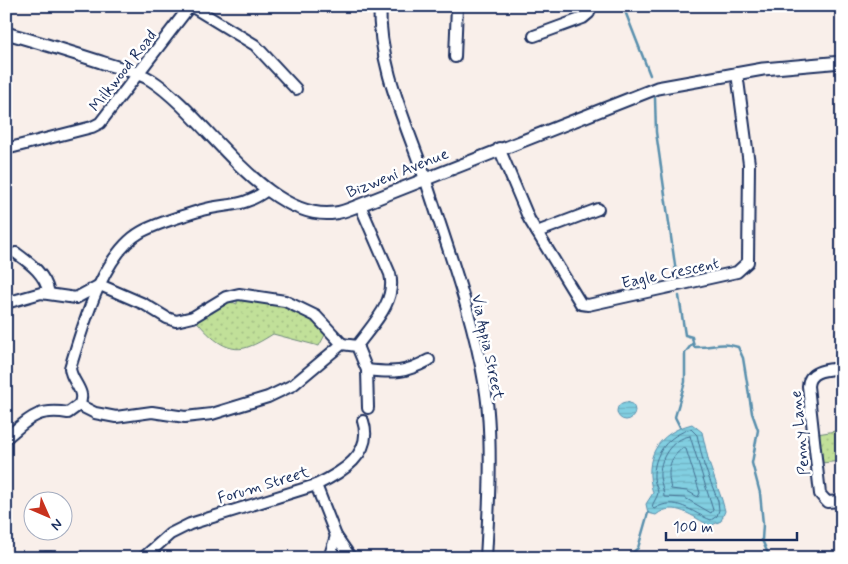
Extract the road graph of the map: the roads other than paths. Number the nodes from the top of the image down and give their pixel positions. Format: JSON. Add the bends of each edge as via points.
{"nodes":[{"id":1,"x":191,"y":6,"type":"edge"},
{"id":2,"x":380,"y":6,"type":"edge"},
{"id":3,"x":457,"y":6,"type":"edge"},
{"id":4,"x":590,"y":6,"type":"edge"},
{"id":5,"x":6,"y":33,"type":"edge"},
{"id":6,"x":534,"y":36,"type":"dead end"},
{"id":7,"x":456,"y":57,"type":"dead end"},
{"id":8,"x":842,"y":62,"type":"edge"},
{"id":9,"x":737,"y":73,"type":"junction"},
{"id":10,"x":138,"y":74,"type":"junction"},
{"id":11,"x":296,"y":89,"type":"dead end"},
{"id":12,"x":499,"y":148,"type":"junction"},
{"id":13,"x":6,"y":149,"type":"edge"},
{"id":14,"x":425,"y":178,"type":"junction"},
{"id":15,"x":266,"y":190,"type":"junction"},
{"id":16,"x":360,"y":205,"type":"junction"},
{"id":17,"x":598,"y":209,"type":"dead end"},
{"id":18,"x":537,"y":232,"type":"junction"},
{"id":19,"x":16,"y":253,"type":"dead end"},
{"id":20,"x":100,"y":285,"type":"junction"},
{"id":21,"x":49,"y":293,"type":"junction"},
{"id":22,"x":6,"y":302,"type":"edge"},
{"id":23,"x":342,"y":344,"type":"junction"},
{"id":24,"x":356,"y":346,"type":"junction"},
{"id":25,"x":429,"y":360,"type":"dead end"},
{"id":26,"x":842,"y":368,"type":"edge"},
{"id":27,"x":367,"y":370,"type":"junction"},
{"id":28,"x":79,"y":406,"type":"junction"},
{"id":29,"x":368,"y":408,"type":"dead end"},
{"id":30,"x":363,"y":421,"type":"dead end"},
{"id":31,"x":6,"y":438,"type":"edge"},
{"id":32,"x":316,"y":485,"type":"junction"},
{"id":33,"x":842,"y":501,"type":"edge"},
{"id":34,"x":336,"y":536,"type":"junction"},
{"id":35,"x":41,"y":558,"type":"edge"},
{"id":36,"x":79,"y":558,"type":"edge"},
{"id":37,"x":144,"y":558,"type":"edge"},
{"id":38,"x":329,"y":558,"type":"edge"},
{"id":39,"x":351,"y":558,"type":"edge"},
{"id":40,"x":486,"y":558,"type":"edge"}],
"edges":[{"from":1,"to":10,"type":"street","name":"Milkwood Road"},
{"from":1,"to":11,"type":"street","via":[[255,45]]},
{"from":2,"to":14,"type":"street","via":[[381,41],[386,63]]},
{"from":3,"to":7,"type":"street"},
{"from":4,"to":6,"type":"street","via":[[589,13],[583,18]]},
{"from":5,"to":10,"type":"street","name":"Bizweni Avenue"},
{"from":8,"to":9,"type":"street","name":"Bizweni Avenue"},
{"from":9,"to":12,"type":"street","name":"Bizweni Avenue","via":[[643,92]]},
{"from":9,"to":18,"type":"street","name":"Eagle Crescent","via":[[749,164],[748,258],[740,271],[584,305],[577,300]]},
{"from":10,"to":13,"type":"street","name":"Milkwood Road","via":[[96,126]]},
{"from":10,"to":15,"type":"street","name":"Bizweni Avenue","via":[[172,96]]},
{"from":12,"to":14,"type":"street","name":"Bizweni Avenue"},
{"from":12,"to":18,"type":"street","name":"Eagle Crescent"},
{"from":14,"to":16,"type":"street","name":"Bizweni Avenue"},
{"from":14,"to":40,"type":"street","name":"Via Appia Street","via":[[466,305],[485,386],[488,440]]},
{"from":15,"to":16,"type":"street","name":"Bizweni Avenue","via":[[300,209],[335,213]]},
{"from":15,"to":20,"type":"street","via":[[246,203],[208,209],[142,231],[116,255]]},
{"from":16,"to":24,"type":"street","via":[[390,274],[392,286],[387,304]]},
{"from":17,"to":18,"type":"street"},
{"from":19,"to":21,"type":"street","via":[[40,273],[47,282]]},
{"from":20,"to":21,"type":"street","via":[[76,298]]},
{"from":20,"to":23,"type":"street","via":[[176,321],[193,317],[221,299],[239,294],[285,301],[325,323]]},
{"from":20,"to":28,"type":"street","via":[[70,368],[81,393]]},
{"from":21,"to":22,"type":"street"},
{"from":23,"to":24,"type":"street"},
{"from":23,"to":28,"type":"street","via":[[293,386],[212,414],[186,417],[152,412],[116,417]]},
{"from":24,"to":27,"type":"street"},
{"from":25,"to":27,"type":"street","via":[[399,373]]},
{"from":26,"to":33,"type":"street","name":"Penny Lane","via":[[814,373],[808,386],[820,494],[827,502]]},
{"from":27,"to":29,"type":"street"},
{"from":28,"to":31,"type":"street","via":[[68,413],[41,412]]},
{"from":30,"to":32,"type":"street","name":"Forum Street","via":[[366,440],[358,456],[334,476]]},
{"from":32,"to":34,"type":"street"},
{"from":32,"to":37,"type":"street","name":"Forum Street","via":[[190,524],[170,534]]},
{"from":34,"to":38,"type":"street"},
{"from":34,"to":39,"type":"street"},
{"from":35,"to":36,"type":"street"}]}
